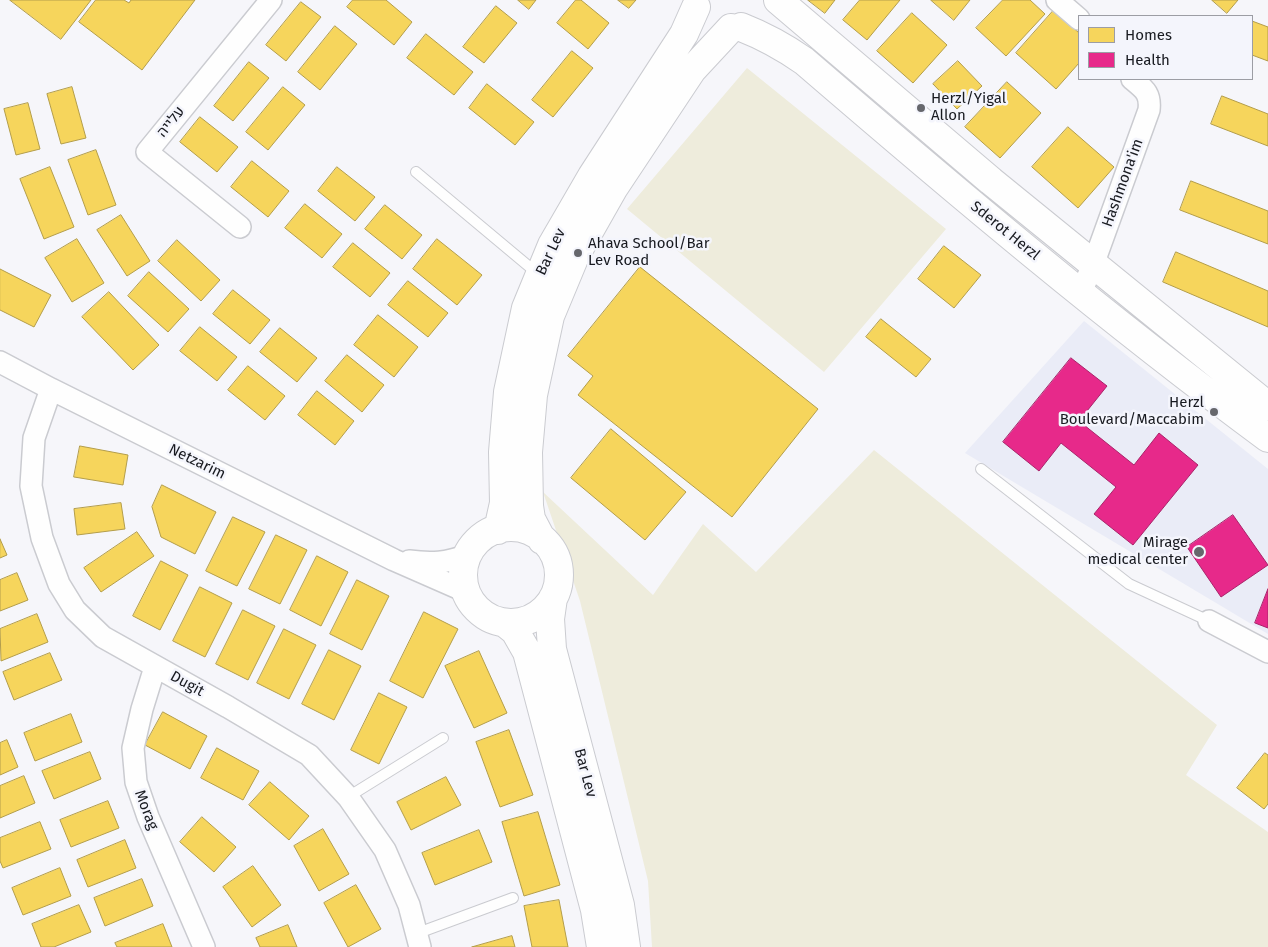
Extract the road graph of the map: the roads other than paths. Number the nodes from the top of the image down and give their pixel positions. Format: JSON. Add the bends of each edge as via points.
{"nodes":[{"id":1,"x":271,"y":0,"type":"edge"},
{"id":2,"x":767,"y":0,"type":"edge"},
{"id":3,"x":778,"y":0,"type":"edge"},
{"id":4,"x":1057,"y":0,"type":"edge"},
{"id":5,"x":695,"y":3,"type":"edge"},
{"id":6,"x":1078,"y":18,"type":"edge"},
{"id":7,"x":736,"y":27,"type":"junction"},
{"id":8,"x":1133,"y":80,"type":"edge"},
{"id":9,"x":416,"y":172,"type":"dead end"},
{"id":10,"x":240,"y":227,"type":"dead end"},
{"id":11,"x":1093,"y":265,"type":"junction"},
{"id":12,"x":540,"y":276,"type":"junction"},
{"id":13,"x":1080,"y":292,"type":"junction"},
{"id":14,"x":0,"y":362,"type":"edge"},
{"id":15,"x":51,"y":389,"type":"junction"},
{"id":16,"x":1268,"y":406,"type":"edge"},
{"id":17,"x":1268,"y":438,"type":"edge"},
{"id":18,"x":981,"y":469,"type":"dead end"},
{"id":19,"x":498,"y":530,"type":"junction"},
{"id":20,"x":542,"y":540,"type":"junction"},
{"id":21,"x":468,"y":555,"type":"junction"},
{"id":22,"x":394,"y":560,"type":"junction"},
{"id":23,"x":467,"y":592,"type":"junction"},
{"id":24,"x":553,"y":598,"type":"junction"},
{"id":25,"x":1209,"y":622,"type":"joint"},
{"id":26,"x":505,"y":623,"type":"junction"},
{"id":27,"x":1268,"y":652,"type":"edge"},
{"id":28,"x":155,"y":667,"type":"junction"},
{"id":29,"x":443,"y":738,"type":"dead end"},
{"id":30,"x":348,"y":797,"type":"junction"},
{"id":31,"x":513,"y":898,"type":"dead end"},
{"id":32,"x":419,"y":940,"type":"edge"},
{"id":33,"x":204,"y":947,"type":"edge"},
{"id":34,"x":601,"y":947,"type":"edge"},
{"id":35,"x":626,"y":947,"type":"edge"}],
"edges":[{"from":1,"to":10,"type":"street","name":"עלייה","via":[[147,152]]},
{"from":2,"to":7,"type":"street","name":"Bar Lev","via":[[759,16],[751,23]]},
{"from":3,"to":11,"type":"street","name":"Sderot Herzl"},
{"from":4,"to":6,"type":"street"},
{"from":5,"to":7,"type":"street","name":"Sderot Herzl","via":[[708,21],[717,26]]},
{"from":5,"to":12,"type":"street","name":"Bar Lev","via":[[684,34],[592,176],[552,245]]},
{"from":7,"to":13,"type":"street","name":"Sderot Herzl","via":[[774,41],[804,61]]},
{"from":7,"to":20,"type":"street","name":"Bar Lev","via":[[688,76],[613,189],[575,256],[550,316],[533,395],[528,452],[531,520]]},
{"from":8,"to":11,"type":"street","name":"Hashmona'im","via":[[1146,91],[1149,110]]},
{"from":9,"to":12,"type":"lane"},
{"from":11,"to":13,"type":"street","name":"Hashmona'im"},
{"from":11,"to":16,"type":"street","name":"Sderot Herzl"},
{"from":12,"to":19,"type":"street","name":"Bar Lev","via":[[526,308],[508,392],[503,452],[504,502]]},
{"from":13,"to":17,"type":"street","name":"Sderot Herzl"},
{"from":14,"to":15,"type":"street","name":"Netzarim"},
{"from":15,"to":22,"type":"street","name":"Netzarim"},
{"from":15,"to":28,"type":"street","name":"Dugit","via":[[34,438],[31,486],[42,538],[59,584],[75,610],[103,637]]},
{"from":18,"to":25,"type":"lane","via":[[1129,584]]},
{"from":19,"to":20,"type":"street","via":[[524,529]]},
{"from":19,"to":21,"type":"street","via":[[481,538]]},
{"from":20,"to":24,"type":"street","via":[[549,546],[558,566],[557,590]]},
{"from":21,"to":22,"type":"street","name":"Netzarim","via":[[432,564]]},
{"from":21,"to":23,"type":"street","via":[[463,578]]},
{"from":22,"to":23,"type":"street","name":"Netzarim"},
{"from":23,"to":26,"type":"street","via":[[476,608],[489,618]]},
{"from":24,"to":26,"type":"street","via":[[537,616],[522,622]]},
{"from":24,"to":35,"type":"street","name":"Bar Lev","via":[[550,619],[552,649],[620,905]]},
{"from":25,"to":27,"type":"street"},
{"from":26,"to":34,"type":"street","name":"Bar Lev","via":[[515,631],[526,652],[595,910]]},
{"from":28,"to":30,"type":"street","name":"Dugit","via":[[309,755]]},
{"from":28,"to":33,"type":"street","name":"Morag","via":[[133,748],[136,782]]},
{"from":29,"to":30,"type":"lane"},
{"from":30,"to":32,"type":"street","name":"Dugit","via":[[385,850],[409,905]]},
{"from":31,"to":32,"type":"lane"}]}
